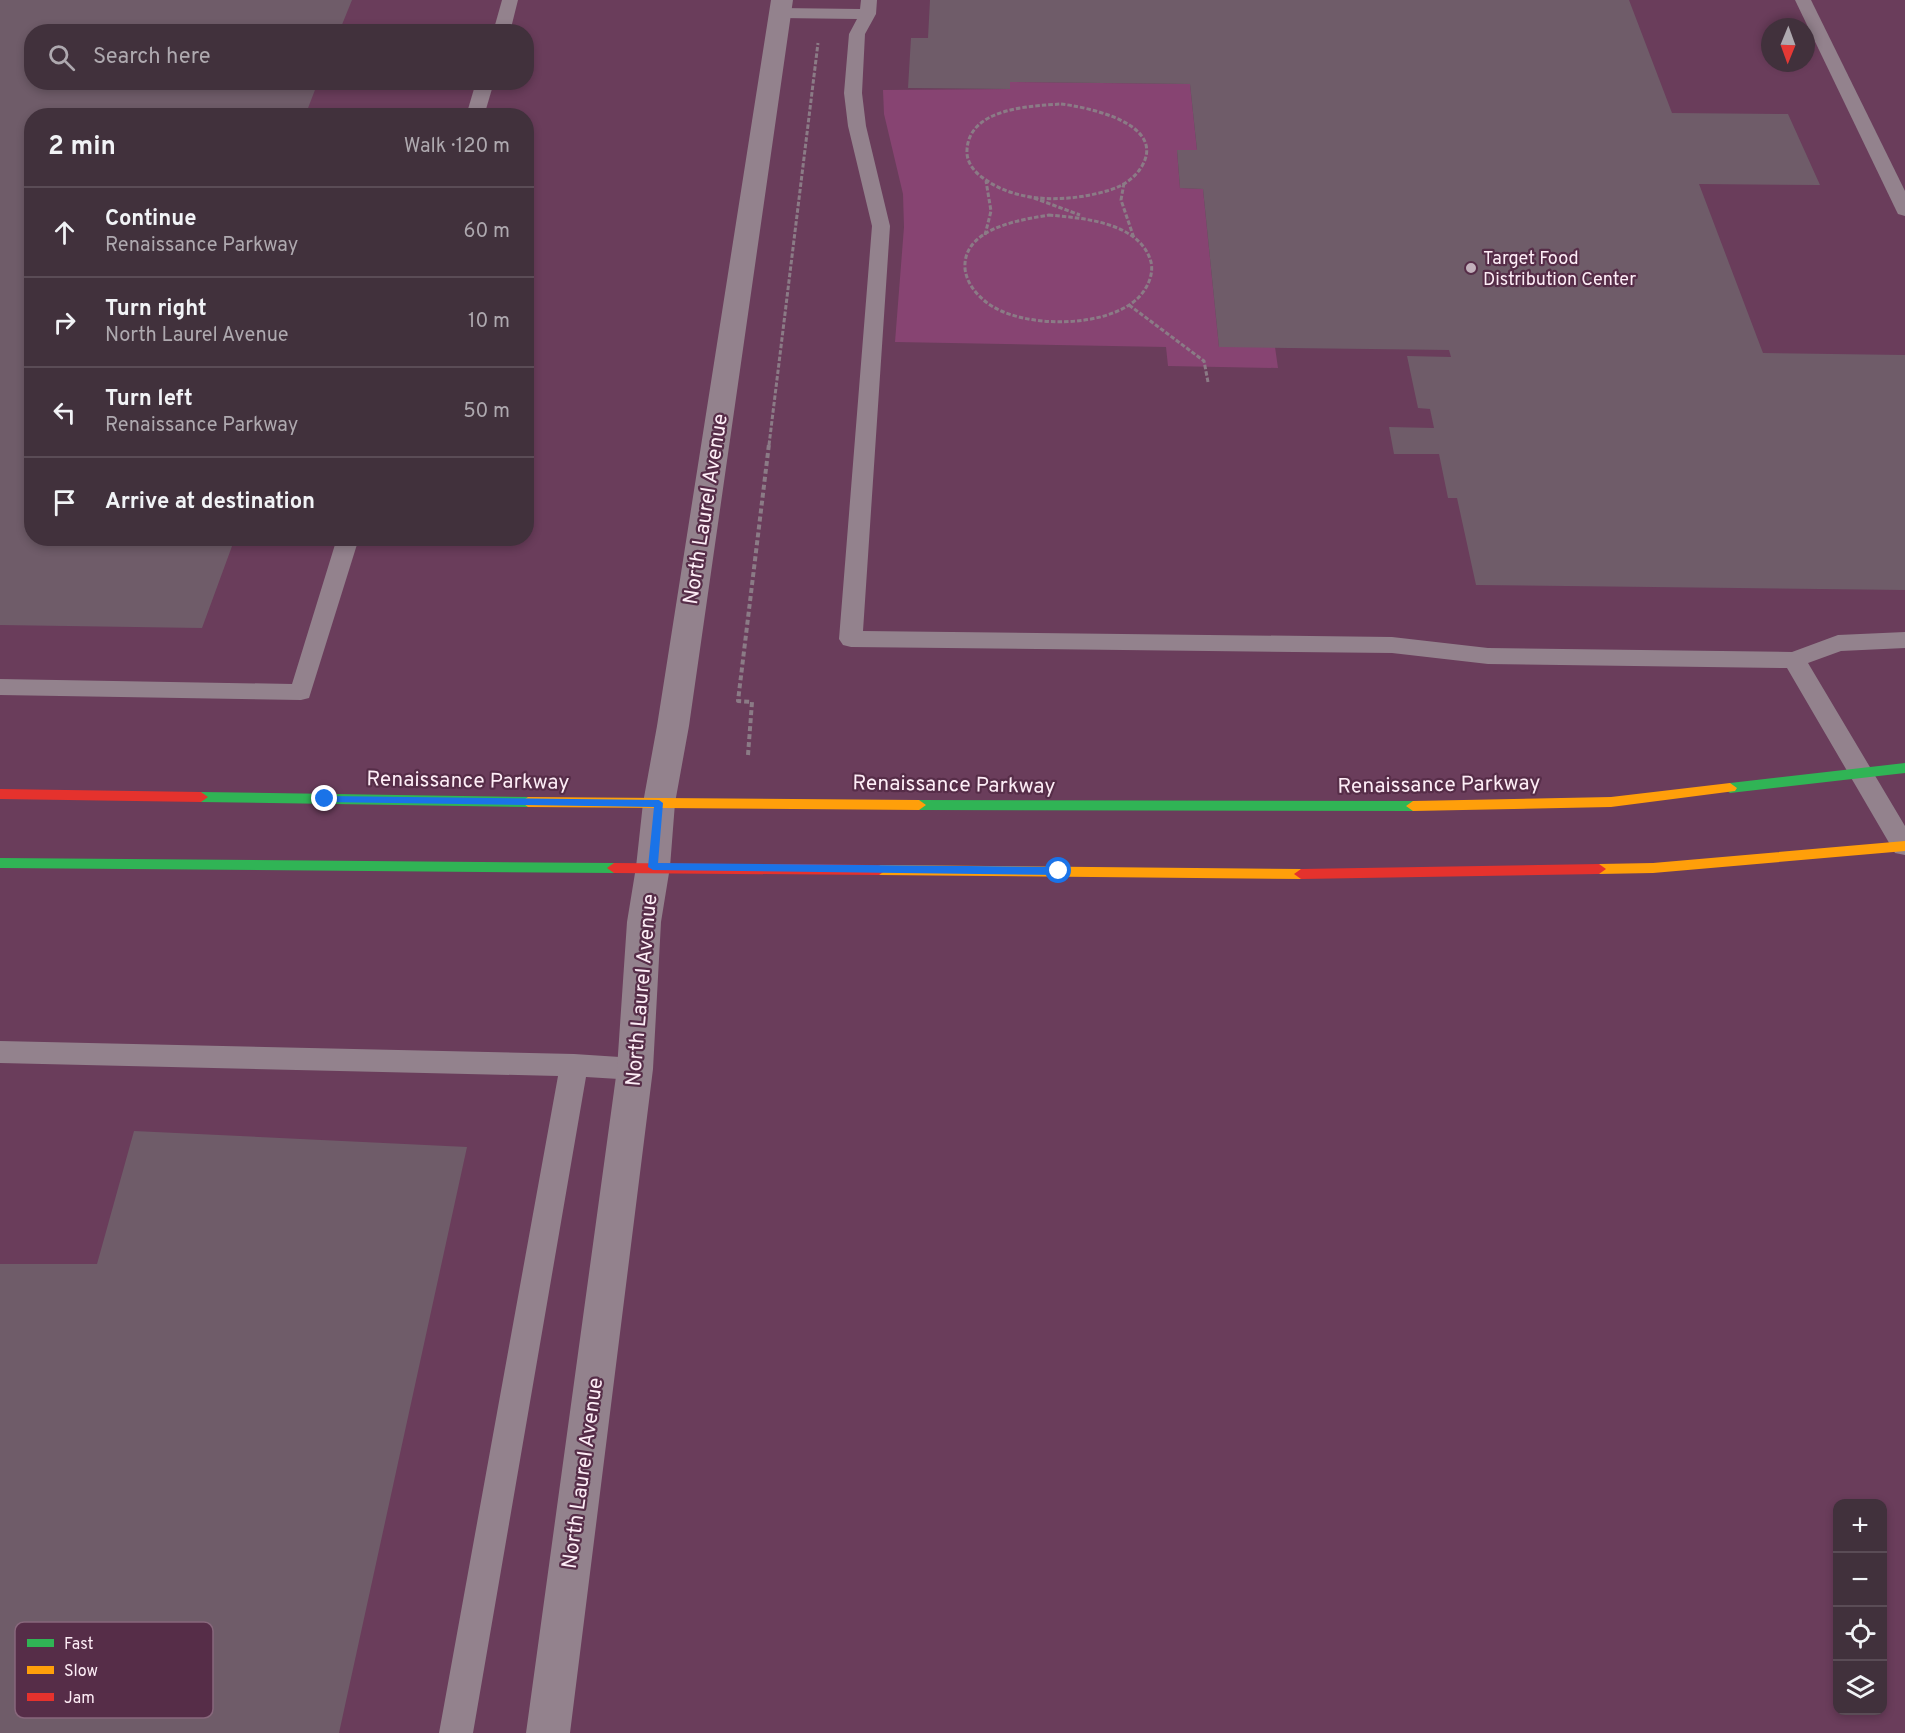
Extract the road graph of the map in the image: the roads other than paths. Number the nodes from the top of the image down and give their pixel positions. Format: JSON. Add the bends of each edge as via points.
{"nodes":[{"id":1,"x":510,"y":0,"type":"edge"},
{"id":2,"x":1803,"y":0,"type":"edge"},
{"id":3,"x":781,"y":7,"type":"edge"},
{"id":4,"x":868,"y":7,"type":"edge"},
{"id":5,"x":503,"y":24,"type":"edge"},
{"id":6,"x":483,"y":90,"type":"edge"},
{"id":7,"x":477,"y":108,"type":"edge"},
{"id":8,"x":1905,"y":210,"type":"edge"},
{"id":9,"x":346,"y":546,"type":"edge"},
{"id":10,"x":1905,"y":640,"type":"edge"},
{"id":11,"x":1794,"y":660,"type":"junction"},
{"id":12,"x":0,"y":687,"type":"edge"},
{"id":13,"x":1905,"y":768,"type":"edge"},
{"id":14,"x":1863,"y":773,"type":"junction"},
{"id":15,"x":0,"y":794,"type":"edge"},
{"id":16,"x":659,"y":803,"type":"junction"},
{"id":17,"x":1905,"y":846,"type":"edge"},
{"id":18,"x":0,"y":863,"type":"edge"},
{"id":19,"x":653,"y":867,"type":"junction"},
{"id":20,"x":0,"y":1052,"type":"edge"},
{"id":21,"x":574,"y":1065,"type":"junction"},
{"id":22,"x":635,"y":1069,"type":"junction"},
{"id":23,"x":456,"y":1733,"type":"edge"},
{"id":24,"x":548,"y":1733,"type":"edge"}],
"edges":[{"from":1,"to":5,"type":"lane"},
{"from":2,"to":8,"type":"lane"},
{"from":3,"to":4,"type":"lane","via":[[821,14]]},
{"from":3,"to":16,"type":"street","name":"North Laurel Avenue"},
{"from":4,"to":11,"type":"lane","via":[[858,34],[853,93],[881,226],[851,639],[1392,645],[1488,656]]},
{"from":6,"to":7,"type":"lane"},
{"from":9,"to":12,"type":"lane","via":[[301,692]]},
{"from":10,"to":11,"type":"lane","via":[[1838,643]]},
{"from":11,"to":14,"type":"lane"},
{"from":13,"to":14,"type":"street","name":"Renaissance Parkway"},
{"from":14,"to":16,"type":"street","name":"Renaissance Parkway","via":[[1599,802],[1341,808]]},
{"from":14,"to":17,"type":"lane"},
{"from":15,"to":16,"type":"street","name":"Renaissance Parkway"},
{"from":16,"to":19,"type":"street","name":"North Laurel Avenue"},
{"from":17,"to":19,"type":"street","via":[[1653,868],[1556,871],[1362,874]]},
{"from":18,"to":19,"type":"street"},
{"from":19,"to":22,"type":"street","name":"North Laurel Avenue","via":[[644,922]]},
{"from":20,"to":21,"type":"lane"},
{"from":21,"to":22,"type":"lane"},
{"from":21,"to":23,"type":"lane"},
{"from":22,"to":24,"type":"street","name":"North Laurel Avenue"}]}
